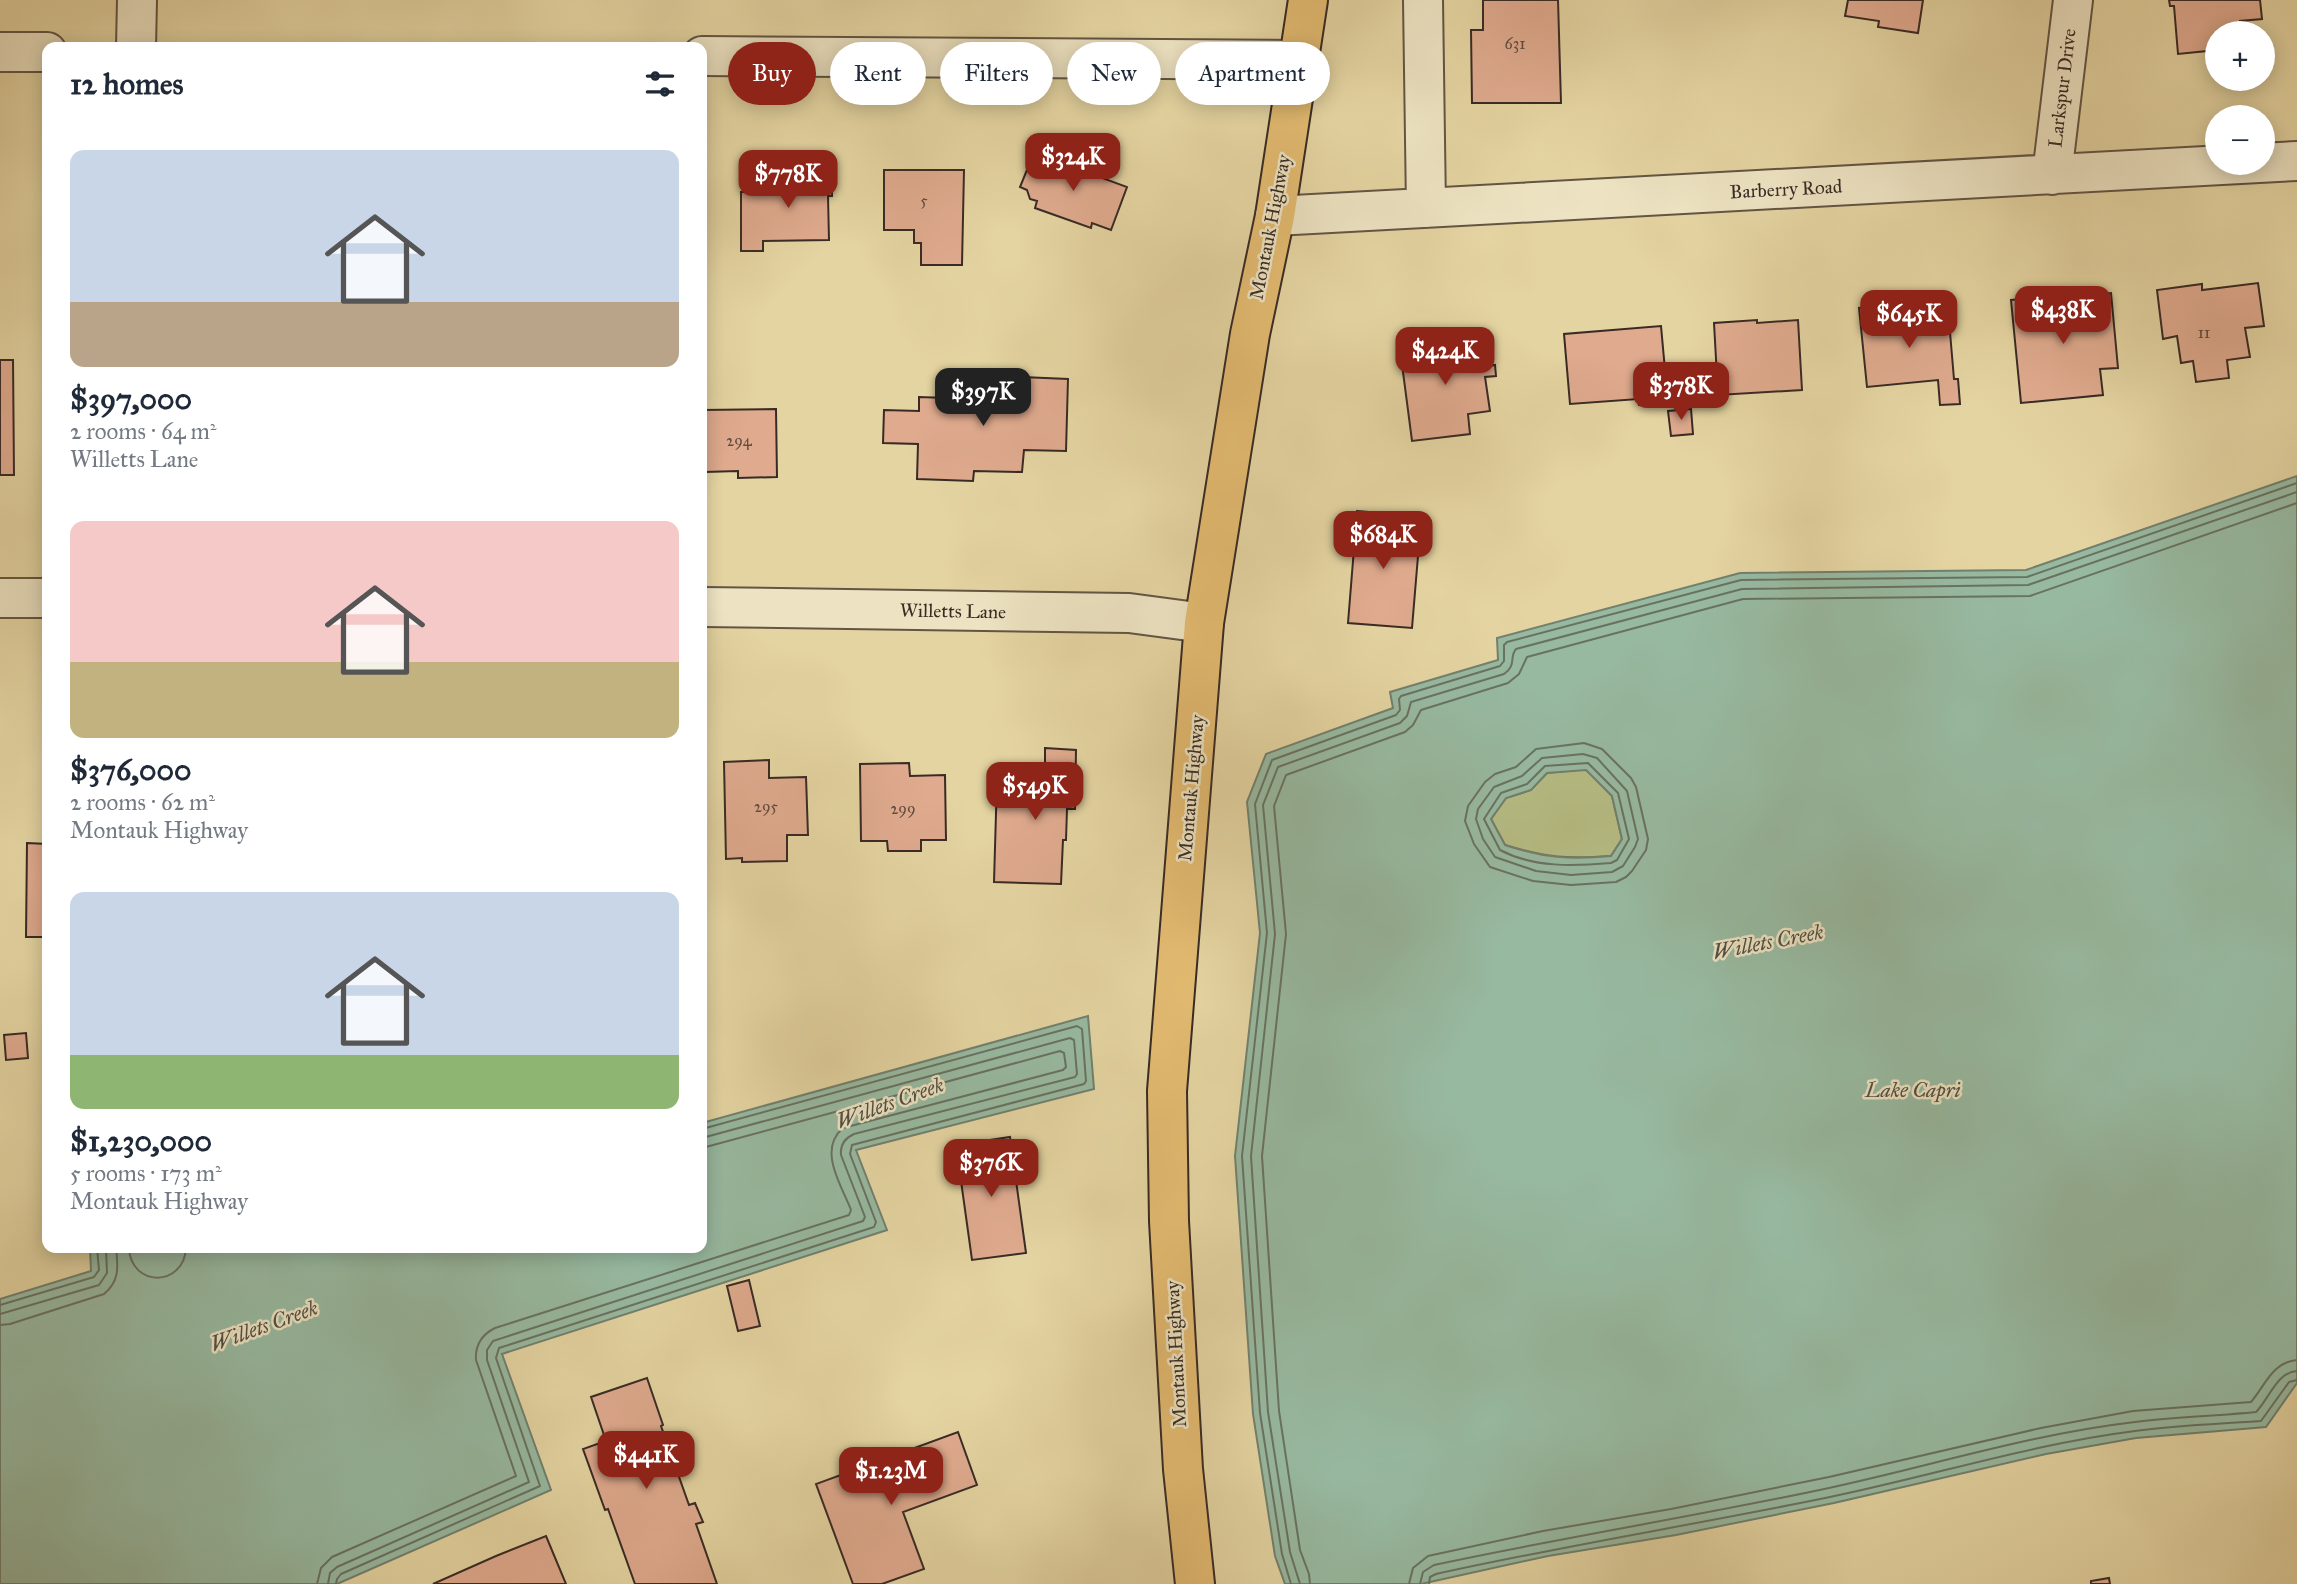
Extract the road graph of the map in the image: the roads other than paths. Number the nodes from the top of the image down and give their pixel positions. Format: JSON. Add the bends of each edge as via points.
{"nodes":[{"id":1,"x":136,"y":0,"type":"edge"},
{"id":2,"x":1308,"y":0,"type":"edge"},
{"id":3,"x":1423,"y":0,"type":"edge"},
{"id":4,"x":2073,"y":0,"type":"edge"},
{"id":5,"x":136,"y":42,"type":"edge"},
{"id":6,"x":1302,"y":42,"type":"edge"},
{"id":7,"x":0,"y":52,"type":"edge"},
{"id":8,"x":42,"y":52,"type":"edge"},
{"id":9,"x":707,"y":56,"type":"edge"},
{"id":10,"x":1175,"y":59,"type":"edge"},
{"id":11,"x":1292,"y":105,"type":"edge"},
{"id":12,"x":2297,"y":161,"type":"edge"},
{"id":13,"x":2052,"y":176,"type":"junction"},
{"id":14,"x":1426,"y":208,"type":"junction"},
{"id":15,"x":1275,"y":216,"type":"junction"},
{"id":16,"x":0,"y":598,"type":"edge"},
{"id":17,"x":42,"y":598,"type":"edge"},
{"id":18,"x":707,"y":607,"type":"edge"},
{"id":19,"x":1204,"y":623,"type":"junction"},
{"id":20,"x":1195,"y":1584,"type":"edge"}],
"edges":[{"from":1,"to":5,"type":"street"},
{"from":2,"to":6,"type":"main road","name":"Montauk Highway"},
{"from":3,"to":14,"type":"street"},
{"from":4,"to":13,"type":"street","name":"Larkspur Drive"},
{"from":7,"to":8,"type":"street"},
{"from":9,"to":10,"type":"street"},
{"from":11,"to":15,"type":"main road","name":"Montauk Highway"},
{"from":12,"to":13,"type":"street","name":"Barberry Road"},
{"from":13,"to":14,"type":"street","name":"Barberry Road"},
{"from":14,"to":15,"type":"street","name":"Barberry Road"},
{"from":15,"to":19,"type":"main road","name":"Montauk Highway","via":[[1250,334]]},
{"from":16,"to":17,"type":"street"},
{"from":18,"to":19,"type":"street","name":"Willetts Lane","via":[[1129,613]]},
{"from":19,"to":20,"type":"main road","name":"Montauk Highway","via":[[1167,1091],[1183,1469]]}]}
